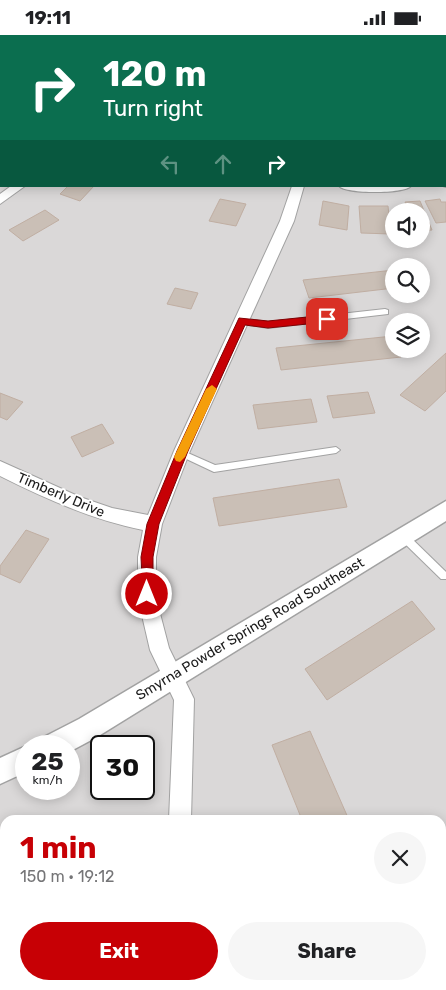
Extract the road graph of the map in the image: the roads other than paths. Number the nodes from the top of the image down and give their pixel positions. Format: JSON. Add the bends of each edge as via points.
{"nodes":[{"id":1,"x":18,"y":187,"type":"edge"},
{"id":2,"x":298,"y":187,"type":"edge"},
{"id":3,"x":357,"y":187,"type":"edge"},
{"id":4,"x":388,"y":187,"type":"edge"},
{"id":5,"x":0,"y":200,"type":"edge"},
{"id":6,"x":385,"y":312,"type":"dead end"},
{"id":7,"x":242,"y":321,"type":"junction"},
{"id":8,"x":336,"y":450,"type":"dead end"},
{"id":9,"x":181,"y":453,"type":"junction"},
{"id":10,"x":0,"y":467,"type":"edge"},
{"id":11,"x":446,"y":510,"type":"edge"},
{"id":12,"x":153,"y":524,"type":"junction"},
{"id":13,"x":403,"y":536,"type":"junction"},
{"id":14,"x":444,"y":576,"type":"dead end"},
{"id":15,"x":174,"y":676,"type":"junction"},
{"id":16,"x":74,"y":735,"type":"edge"},
{"id":17,"x":15,"y":764,"type":"edge"},
{"id":18,"x":0,"y":771,"type":"edge"},
{"id":19,"x":180,"y":815,"type":"edge"}],
"edges":[{"from":1,"to":5,"type":"street"},
{"from":2,"to":7,"type":"street","via":[[287,221]]},
{"from":3,"to":4,"type":"street"},
{"from":6,"to":7,"type":"lane","via":[[268,325]]},
{"from":7,"to":9,"type":"street"},
{"from":8,"to":9,"type":"lane","via":[[214,469]]},
{"from":9,"to":12,"type":"street"},
{"from":10,"to":12,"type":"street","name":"Timberly Drive","via":[[72,503],[107,515]]},
{"from":11,"to":13,"type":"street","name":"Smyrna Powder Springs Road Southeast"},
{"from":12,"to":15,"type":"street","via":[[147,557],[147,598],[160,650]]},
{"from":13,"to":14,"type":"lane"},
{"from":13,"to":15,"type":"street","name":"Smyrna Powder Springs Road Southeast"},
{"from":15,"to":16,"type":"street","name":"Smyrna Powder Springs Road Southeast"},
{"from":15,"to":19,"type":"street","via":[[184,699]]},
{"from":17,"to":18,"type":"street"}]}
